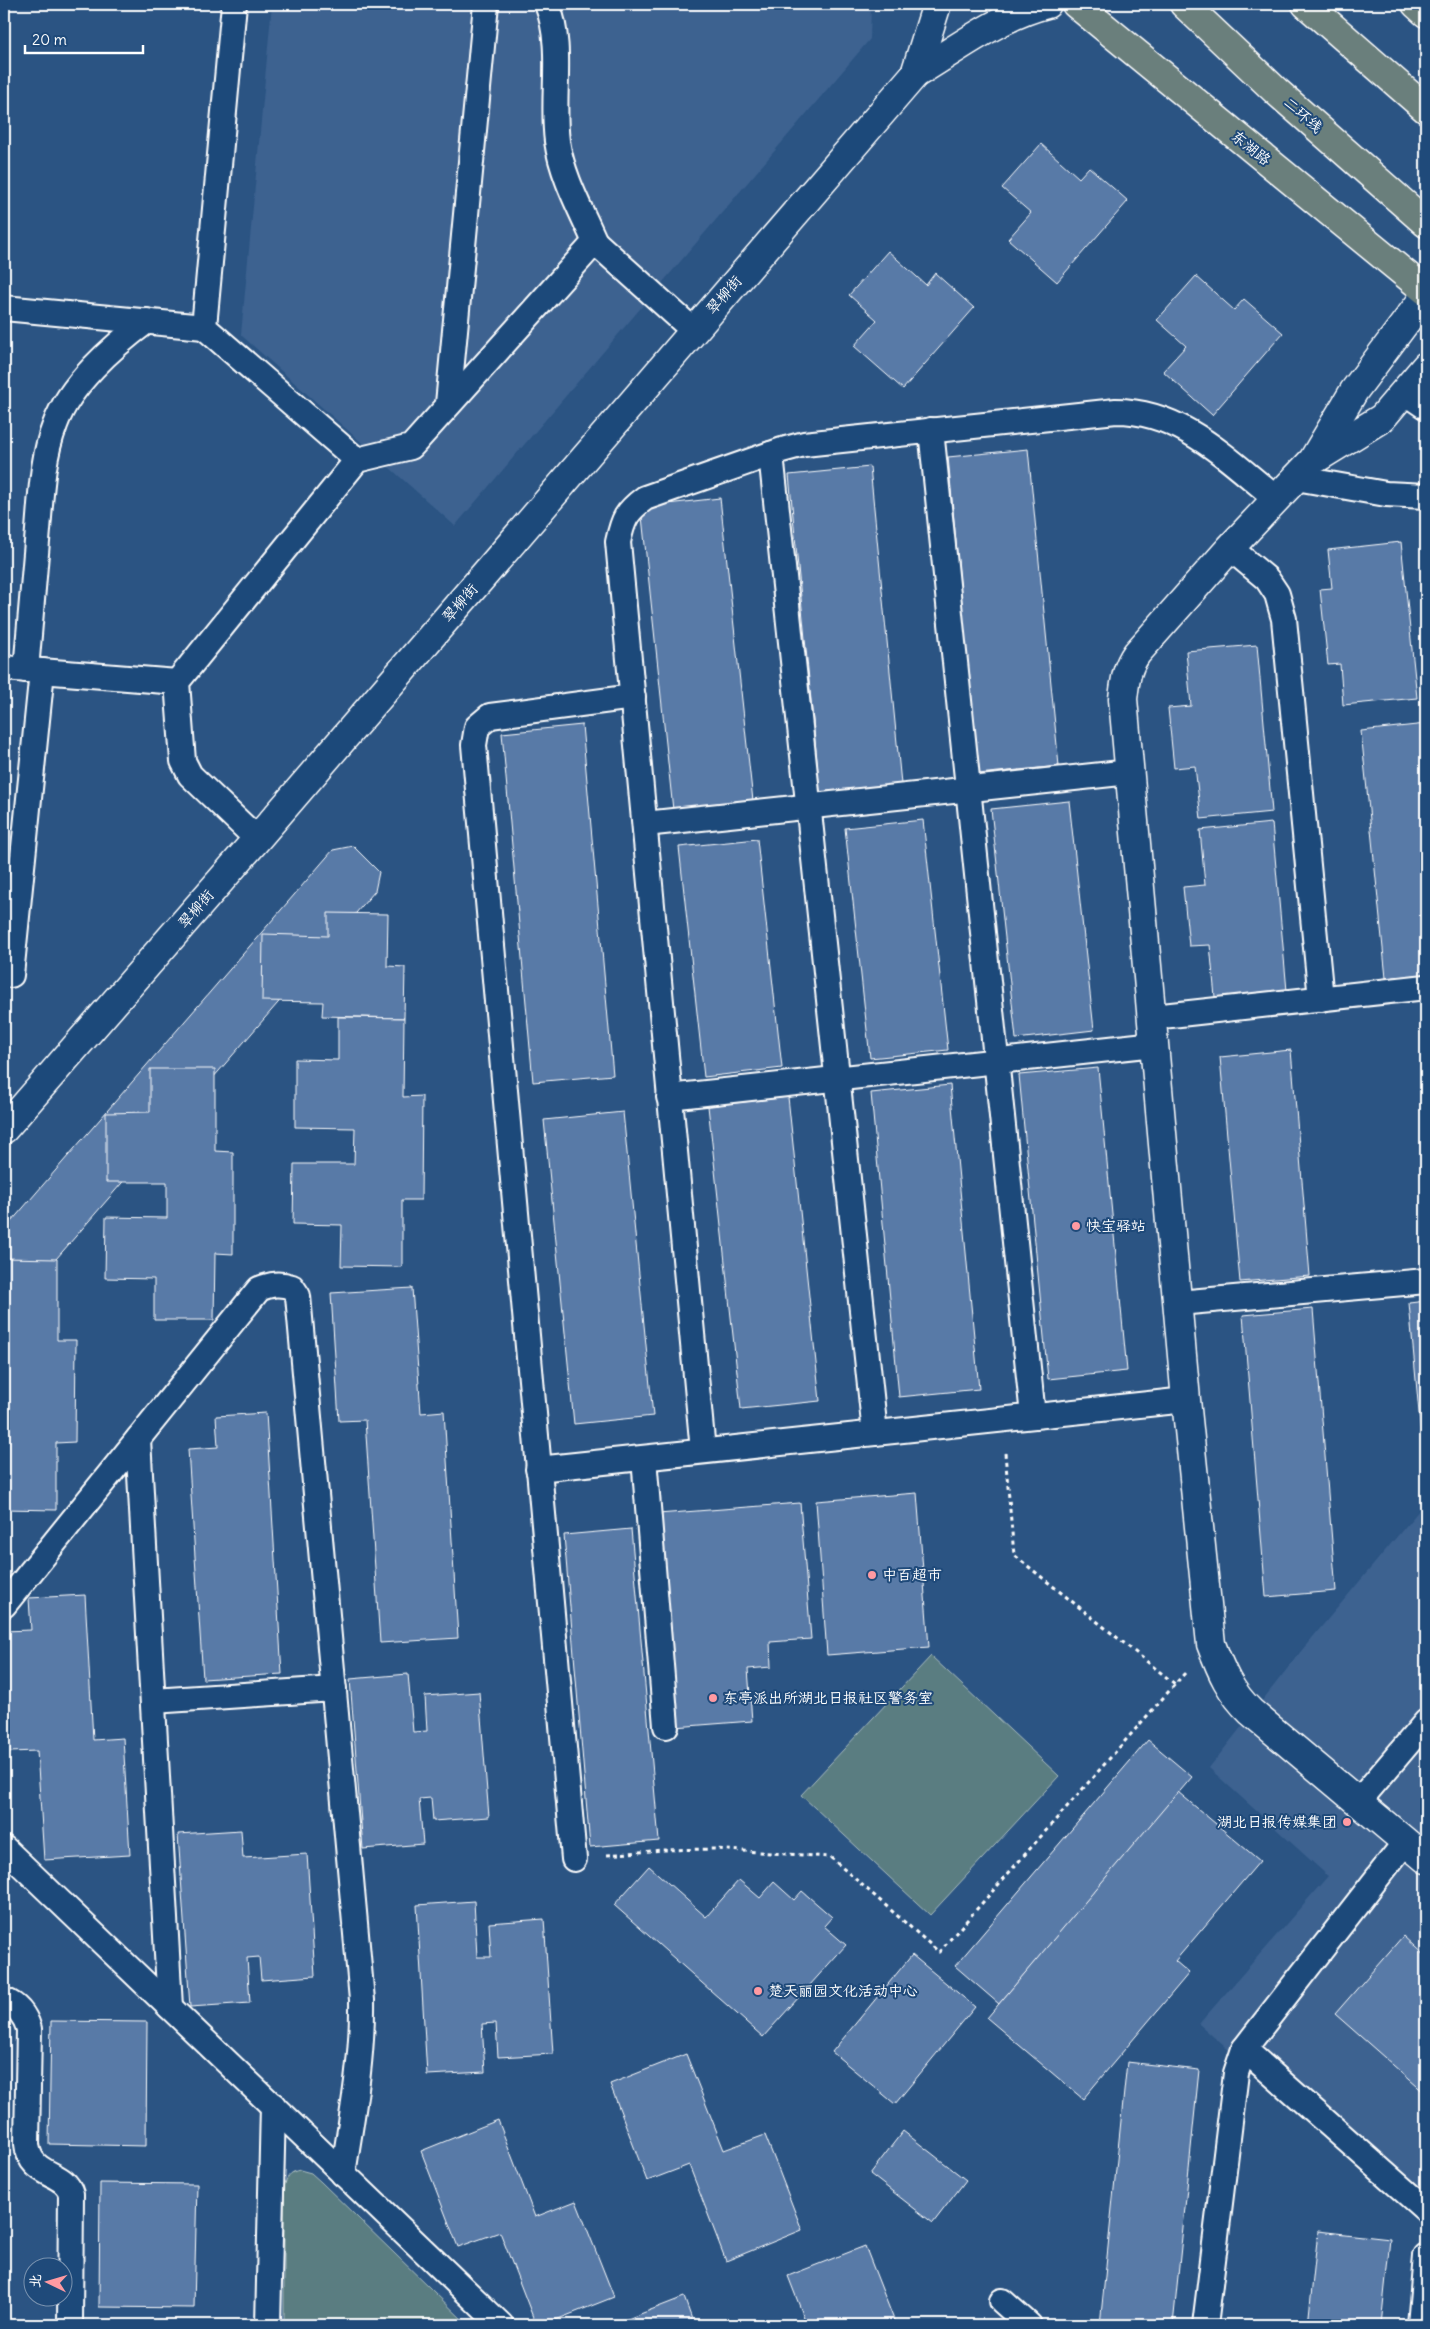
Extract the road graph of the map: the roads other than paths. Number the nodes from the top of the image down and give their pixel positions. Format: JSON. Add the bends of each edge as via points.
{"nodes":[{"id":1,"x":234,"y":4,"type":"edge"},
{"id":2,"x":486,"y":4,"type":"edge"},
{"id":3,"x":547,"y":4,"type":"edge"},
{"id":4,"x":937,"y":4,"type":"edge"},
{"id":5,"x":1047,"y":4,"type":"edge"},
{"id":6,"x":1076,"y":4,"type":"edge"},
{"id":7,"x":1184,"y":4,"type":"edge"},
{"id":8,"x":1306,"y":4,"type":"edge"},
{"id":9,"x":1416,"y":4,"type":"edge"},
{"id":10,"x":1426,"y":13,"type":"edge"},
{"id":11,"x":915,"y":74,"type":"junction"},
{"id":12,"x":1426,"y":109,"type":"edge"},
{"id":13,"x":1426,"y":223,"type":"edge"},
{"id":14,"x":595,"y":242,"type":"junction"},
{"id":15,"x":1426,"y":293,"type":"edge"},
{"id":16,"x":4,"y":308,"type":"edge"},
{"id":17,"x":147,"y":321,"type":"junction"},
{"id":18,"x":204,"y":327,"type":"junction"},
{"id":19,"x":694,"y":331,"type":"junction"},
{"id":20,"x":1426,"y":366,"type":"edge"},
{"id":21,"x":1404,"y":392,"type":"junction"},
{"id":22,"x":448,"y":404,"type":"junction"},
{"id":23,"x":1426,"y":407,"type":"edge"},
{"id":24,"x":931,"y":430,"type":"junction"},
{"id":25,"x":771,"y":454,"type":"junction"},
{"id":26,"x":357,"y":460,"type":"junction"},
{"id":27,"x":1305,"y":469,"type":"junction"},
{"id":28,"x":1426,"y":496,"type":"edge"},
{"id":29,"x":1276,"y":498,"type":"junction"},
{"id":30,"x":1230,"y":548,"type":"junction"},
{"id":31,"x":24,"y":670,"type":"edge"},
{"id":32,"x":177,"y":682,"type":"junction"},
{"id":33,"x":633,"y":696,"type":"junction"},
{"id":34,"x":1130,"y":772,"type":"junction"},
{"id":35,"x":968,"y":789,"type":"junction"},
{"id":36,"x":808,"y":806,"type":"junction"},
{"id":37,"x":644,"y":824,"type":"junction"},
{"id":38,"x":258,"y":839,"type":"junction"},
{"id":39,"x":11,"y":975,"type":"dead end"},
{"id":40,"x":1426,"y":987,"type":"edge"},
{"id":41,"x":1321,"y":999,"type":"junction"},
{"id":42,"x":1153,"y":1017,"type":"junction"},
{"id":43,"x":1155,"y":1044,"type":"junction"},
{"id":44,"x":996,"y":1061,"type":"junction"},
{"id":45,"x":837,"y":1078,"type":"junction"},
{"id":46,"x":669,"y":1096,"type":"junction"},
{"id":47,"x":4,"y":1130,"type":"edge"},
{"id":48,"x":1426,"y":1281,"type":"edge"},
{"id":49,"x":1178,"y":1303,"type":"junction"},
{"id":50,"x":1186,"y":1400,"type":"junction"},
{"id":51,"x":1033,"y":1416,"type":"junction"},
{"id":52,"x":875,"y":1433,"type":"junction"},
{"id":53,"x":138,"y":1440,"type":"junction"},
{"id":54,"x":703,"y":1451,"type":"junction"},
{"id":55,"x":644,"y":1458,"type":"junction"},
{"id":56,"x":538,"y":1469,"type":"junction"},
{"id":57,"x":4,"y":1605,"type":"edge"},
{"id":58,"x":334,"y":1689,"type":"junction"},
{"id":59,"x":152,"y":1701,"type":"junction"},
{"id":60,"x":1426,"y":1722,"type":"edge"},
{"id":61,"x":666,"y":1726,"type":"dead end"},
{"id":62,"x":1359,"y":1801,"type":"junction"},
{"id":63,"x":1406,"y":1841,"type":"junction"},
{"id":64,"x":4,"y":1848,"type":"edge"},
{"id":65,"x":574,"y":1858,"type":"road end"},
{"id":66,"x":1426,"y":1859,"type":"edge"},
{"id":67,"x":4,"y":2000,"type":"edge"},
{"id":68,"x":170,"y":2007,"type":"junction"},
{"id":69,"x":1244,"y":2049,"type":"junction"},
{"id":70,"x":273,"y":2105,"type":"junction"},
{"id":71,"x":343,"y":2174,"type":"junction"},
{"id":72,"x":1426,"y":2210,"type":"edge"},
{"id":73,"x":1426,"y":2256,"type":"edge"},
{"id":74,"x":1002,"y":2301,"type":"dead end"},
{"id":75,"x":70,"y":2325,"type":"edge"},
{"id":76,"x":268,"y":2325,"type":"edge"},
{"id":77,"x":500,"y":2325,"type":"edge"},
{"id":78,"x":1029,"y":2325,"type":"edge"},
{"id":79,"x":1204,"y":2325,"type":"edge"},
{"id":80,"x":1420,"y":2325,"type":"edge"}],
"edges":[{"from":1,"to":18,"type":"lane"},
{"from":2,"to":22,"type":"lane"},
{"from":3,"to":14,"type":"lane","via":[[555,34],[557,143],[563,169]]},
{"from":4,"to":11,"type":"street"},
{"from":5,"to":11,"type":"street","via":[[996,25]]},
{"from":6,"to":15,"type":"main road","name":"东湖路"},
{"from":7,"to":13,"type":"main road","name":"二环线","via":[[1276,91]]},
{"from":8,"to":12,"type":"main road"},
{"from":9,"to":10,"type":"main road"},
{"from":11,"to":19,"type":"street","name":"翠柳街"},
{"from":14,"to":19,"type":"lane"},
{"from":14,"to":22,"type":"lane"},
{"from":15,"to":27,"type":"street","via":[[1354,391]]},
{"from":16,"to":17,"type":"lane"},
{"from":17,"to":18,"type":"lane"},
{"from":17,"to":31,"type":"lane","via":[[90,370],[55,424],[42,485]]},
{"from":18,"to":26,"type":"lane"},
{"from":19,"to":38,"type":"street","name":"翠柳街"},
{"from":20,"to":21,"type":"street"},
{"from":21,"to":23,"type":"lane"},
{"from":21,"to":27,"type":"street","via":[[1382,418]]},
{"from":22,"to":26,"type":"lane","via":[[411,447]]},
{"from":24,"to":25,"type":"lane","via":[[804,444]]},
{"from":24,"to":29,"type":"lane","via":[[1116,411],[1143,413],[1182,427],[1200,438]]},
{"from":24,"to":35,"type":"lane"},
{"from":25,"to":33,"type":"lane","via":[[645,498],[630,509],[623,520],[618,542]]},
{"from":25,"to":36,"type":"lane"},
{"from":26,"to":32,"type":"lane"},
{"from":27,"to":28,"type":"lane","via":[[1386,494]]},
{"from":27,"to":29,"type":"street"},
{"from":29,"to":30,"type":"street"},
{"from":30,"to":34,"type":"street","via":[[1130,662],[1123,699]]},
{"from":30,"to":41,"type":"lane","via":[[1267,579],[1277,594],[1284,619]]},
{"from":31,"to":32,"type":"lane"},
{"from":31,"to":39,"type":"lane"},
{"from":32,"to":38,"type":"lane","via":[[183,760],[190,775]]},
{"from":33,"to":37,"type":"lane"},
{"from":33,"to":56,"type":"lane","via":[[497,714],[483,720],[475,736]]},
{"from":34,"to":35,"type":"lane"},
{"from":34,"to":42,"type":"street"},
{"from":35,"to":36,"type":"lane"},
{"from":35,"to":44,"type":"lane"},
{"from":36,"to":37,"type":"lane"},
{"from":36,"to":45,"type":"lane"},
{"from":37,"to":46,"type":"lane"},
{"from":38,"to":47,"type":"street","name":"翠柳街"},
{"from":40,"to":41,"type":"lane"},
{"from":41,"to":42,"type":"lane"},
{"from":42,"to":43,"type":"street"},
{"from":43,"to":44,"type":"lane"},
{"from":43,"to":49,"type":"street"},
{"from":44,"to":45,"type":"lane"},
{"from":44,"to":51,"type":"lane"},
{"from":45,"to":46,"type":"lane"},
{"from":45,"to":52,"type":"lane"},
{"from":46,"to":54,"type":"lane"},
{"from":48,"to":49,"type":"lane"},
{"from":49,"to":50,"type":"street"},
{"from":50,"to":51,"type":"lane"},
{"from":50,"to":62,"type":"street","via":[[1211,1644],[1224,1679],[1251,1712]]},
{"from":51,"to":52,"type":"lane"},
{"from":52,"to":54,"type":"lane"},
{"from":53,"to":57,"type":"lane"},
{"from":53,"to":58,"type":"lane","via":[[259,1290],[270,1285],[292,1287],[298,1296]]},
{"from":53,"to":59,"type":"lane"},
{"from":54,"to":55,"type":"lane"},
{"from":55,"to":56,"type":"lane"},
{"from":55,"to":61,"type":"lane"},
{"from":56,"to":65,"type":"lane"},
{"from":58,"to":59,"type":"lane"},
{"from":58,"to":71,"type":"lane","via":[[363,2028]]},
{"from":59,"to":68,"type":"lane"},
{"from":60,"to":62,"type":"lane"},
{"from":62,"to":63,"type":"street"},
{"from":63,"to":66,"type":"street"},
{"from":63,"to":69,"type":"lane"},
{"from":64,"to":68,"type":"lane"},
{"from":67,"to":75,"type":"lane","via":[[23,2014],[29,2029],[27,2144],[30,2160],[66,2184],[71,2194]]},
{"from":68,"to":70,"type":"lane"},
{"from":69,"to":72,"type":"lane"},
{"from":69,"to":79,"type":"lane","via":[[1236,2073]]},
{"from":70,"to":71,"type":"lane"},
{"from":70,"to":76,"type":"lane"},
{"from":71,"to":77,"type":"lane"},
{"from":73,"to":80,"type":"lane"},
{"from":74,"to":78,"type":"lane"}]}
